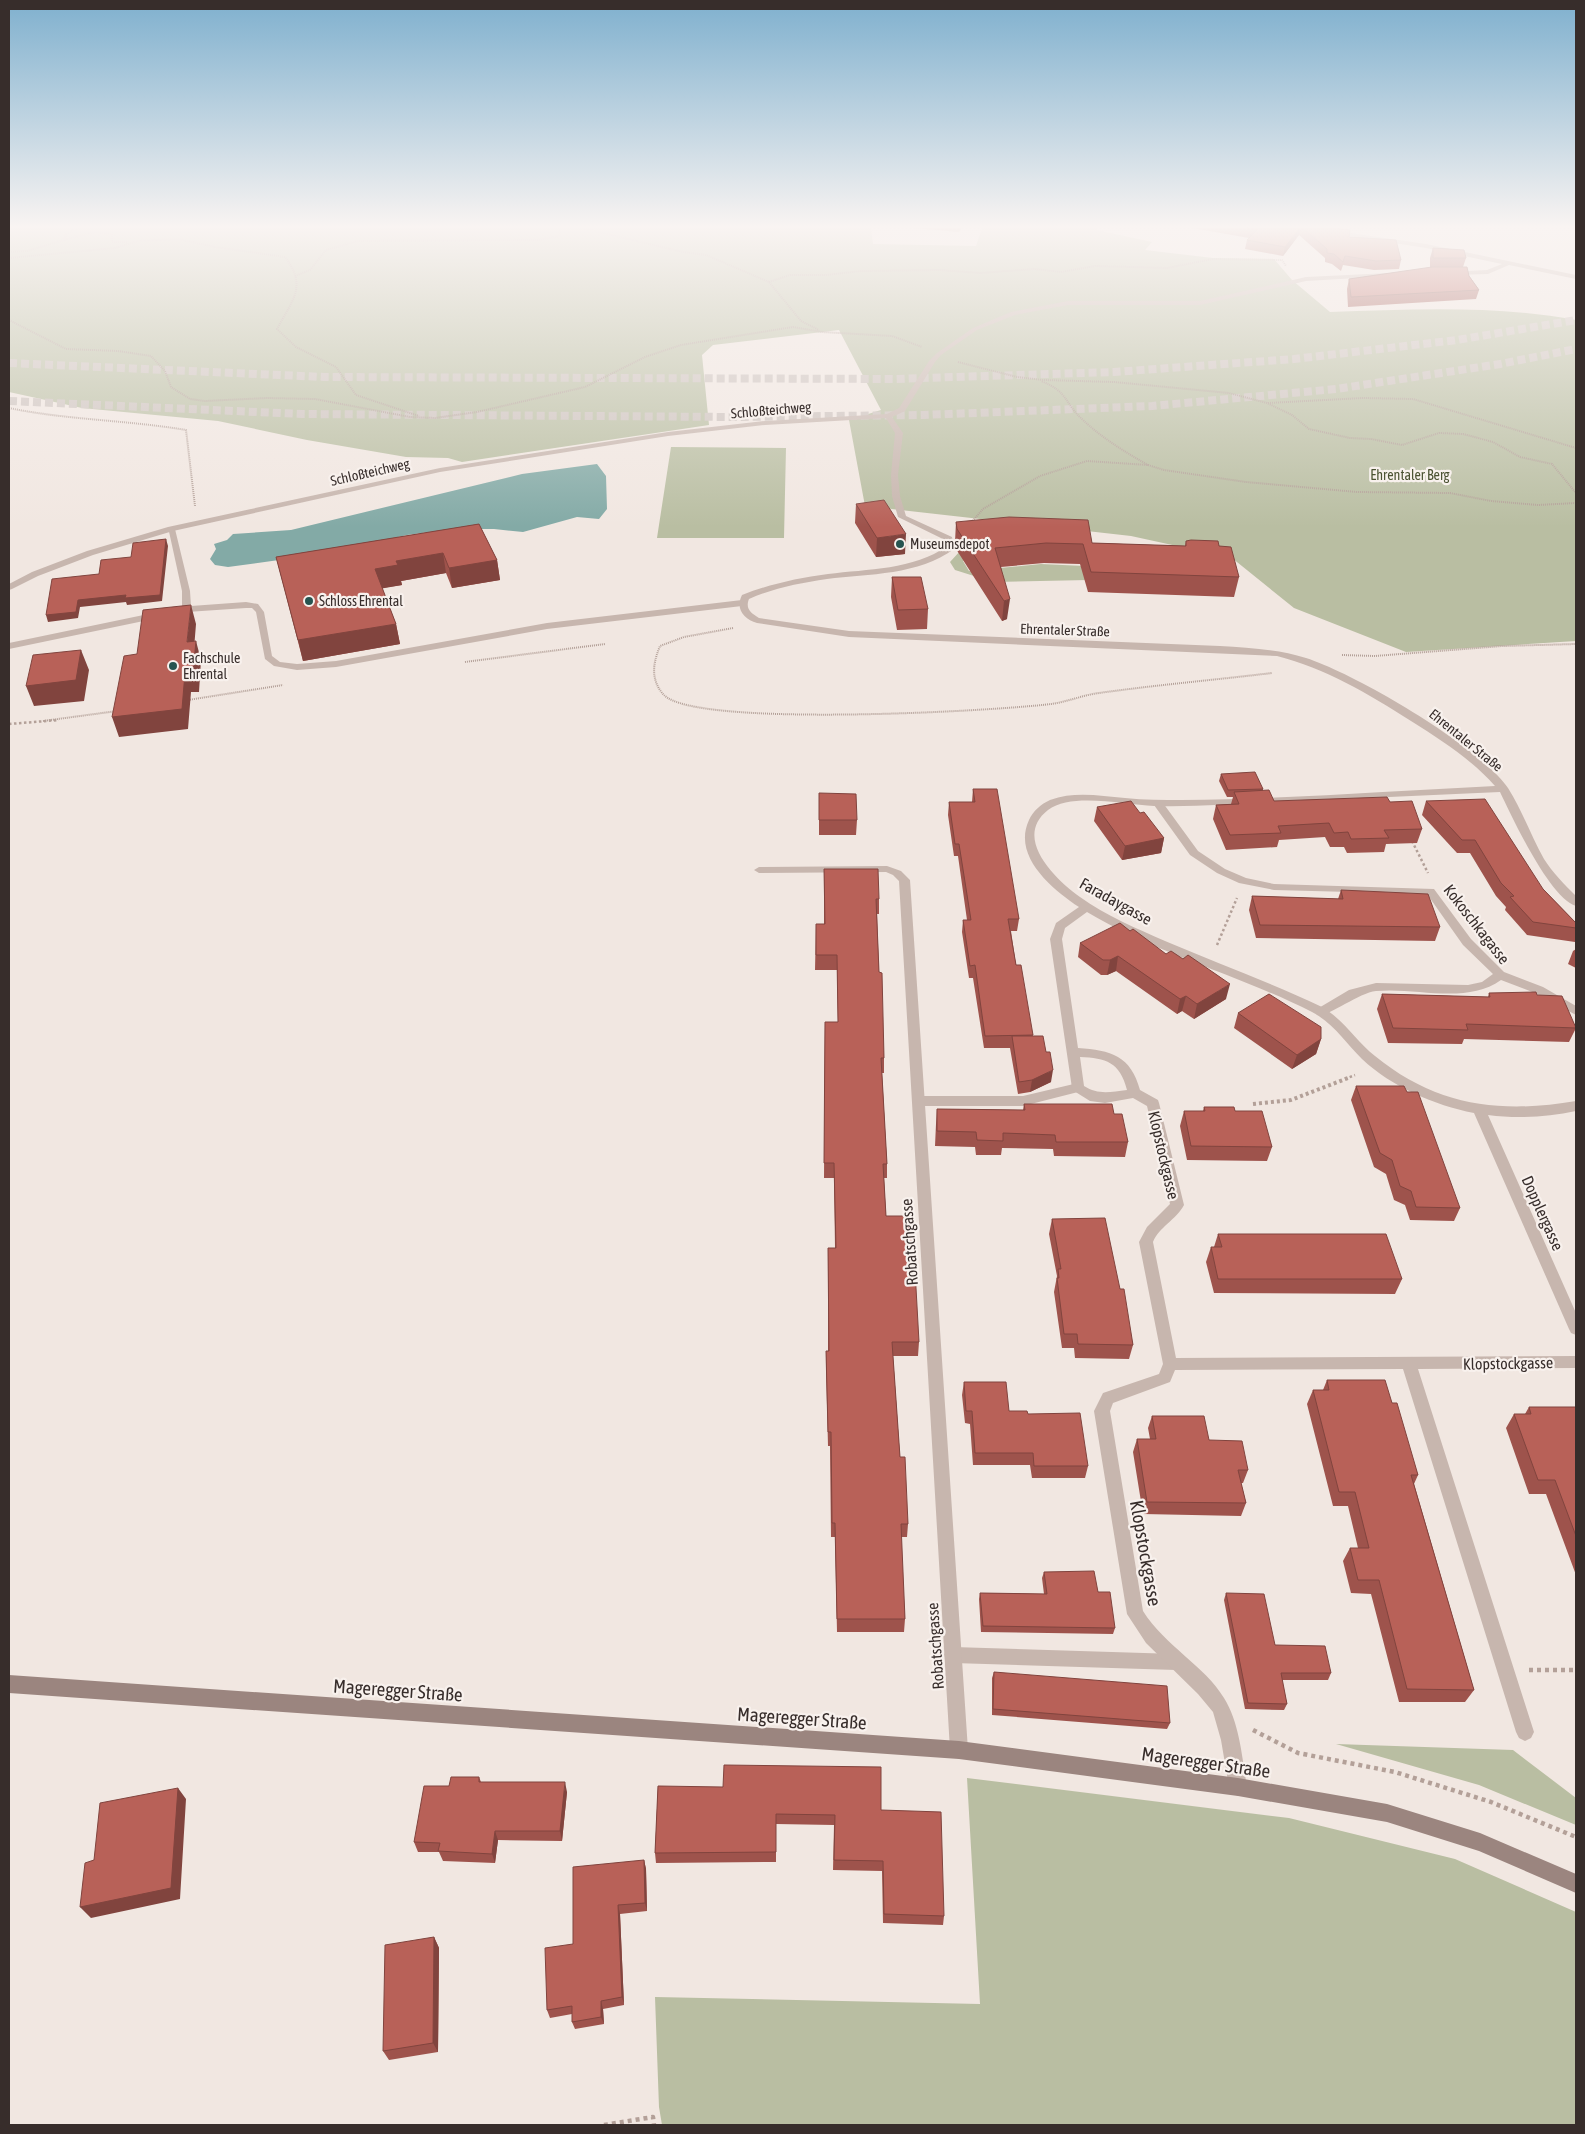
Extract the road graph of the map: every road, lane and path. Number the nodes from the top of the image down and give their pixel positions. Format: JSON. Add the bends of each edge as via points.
{"nodes":[{"id":1,"x":24,"y":328,"type":"edge"},
{"id":2,"x":278,"y":328,"type":"edge"},
{"id":3,"x":789,"y":328,"type":"edge"},
{"id":4,"x":796,"y":328,"type":"edge"},
{"id":5,"x":814,"y":328,"type":"edge"},
{"id":6,"x":978,"y":328,"type":"edge"},
{"id":7,"x":822,"y":332,"type":"junction"},
{"id":8,"x":939,"y":354,"type":"junction"},
{"id":9,"x":1033,"y":379,"type":"junction"},
{"id":10,"x":1267,"y":403,"type":"junction"},
{"id":11,"x":9,"y":408,"type":"edge"},
{"id":12,"x":888,"y":416,"type":"junction"},
{"id":13,"x":426,"y":418,"type":"junction"},
{"id":14,"x":1576,"y":448,"type":"edge"},
{"id":15,"x":1148,"y":465,"type":"junction"},
{"id":16,"x":1576,"y":493,"type":"edge"},
{"id":17,"x":1576,"y":503,"type":"edge"},
{"id":18,"x":969,"y":526,"type":"edge"},
{"id":19,"x":171,"y":529,"type":"junction"},
{"id":20,"x":9,"y":587,"type":"edge"},
{"id":21,"x":742,"y":603,"type":"junction"},
{"id":22,"x":187,"y":609,"type":"junction"},
{"id":23,"x":774,"y":622,"type":"junction"},
{"id":24,"x":1576,"y":644,"type":"edge"},
{"id":25,"x":9,"y":646,"type":"edge"},
{"id":26,"x":1304,"y":660,"type":"junction"},
{"id":27,"x":1503,"y":789,"type":"junction"},
{"id":28,"x":1159,"y":804,"type":"junction"},
{"id":29,"x":1409,"y":835,"type":"edge"},
{"id":30,"x":759,"y":870,"type":"dead end"},
{"id":31,"x":1244,"y":881,"type":"junction"},
{"id":32,"x":1430,"y":891,"type":"junction"},
{"id":33,"x":1576,"y":902,"type":"edge"},
{"id":34,"x":1086,"y":907,"type":"junction"},
{"id":35,"x":1209,"y":965,"type":"junction"},
{"id":36,"x":1500,"y":975,"type":"junction"},
{"id":37,"x":1576,"y":1011,"type":"edge"},
{"id":38,"x":1321,"y":1012,"type":"junction"},
{"id":39,"x":1072,"y":1052,"type":"junction"},
{"id":40,"x":1379,"y":1066,"type":"junction"},
{"id":41,"x":1078,"y":1088,"type":"junction"},
{"id":42,"x":1134,"y":1093,"type":"junction"},
{"id":43,"x":918,"y":1101,"type":"junction"},
{"id":44,"x":1253,"y":1104,"type":"dead end"},
{"id":45,"x":1576,"y":1106,"type":"edge"},
{"id":46,"x":1479,"y":1110,"type":"junction"},
{"id":47,"x":1574,"y":1321,"type":"edge"},
{"id":48,"x":1576,"y":1362,"type":"edge"},
{"id":49,"x":1170,"y":1364,"type":"junction"},
{"id":50,"x":1409,"y":1364,"type":"junction"},
{"id":51,"x":953,"y":1655,"type":"junction"},
{"id":52,"x":1176,"y":1662,"type":"junction"},
{"id":53,"x":1507,"y":1670,"type":"junction"},
{"id":54,"x":1576,"y":1670,"type":"edge"},
{"id":55,"x":9,"y":1684,"type":"edge"},
{"id":56,"x":1223,"y":1714,"type":"junction"},
{"id":57,"x":1525,"y":1732,"type":"dead end"},
{"id":58,"x":959,"y":1750,"type":"junction"},
{"id":59,"x":1238,"y":1787,"type":"junction"},
{"id":60,"x":1576,"y":1837,"type":"edge"},
{"id":61,"x":1576,"y":1884,"type":"edge"},
{"id":62,"x":604,"y":2125,"type":"edge"},
{"id":63,"x":654,"y":2125,"type":"edge"}],
"edges":[{"from":1,"to":13,"type":"path","via":[[66,349],[151,356],[165,372],[172,387],[190,399],[205,402],[315,399]]},
{"from":2,"to":13,"type":"path","via":[[296,347],[336,367],[356,395]]},
{"from":3,"to":13,"type":"path","via":[[681,345],[645,357],[585,387],[478,412]]},
{"from":4,"to":7,"type":"path"},
{"from":5,"to":7,"type":"path"},
{"from":6,"to":8,"type":"street"},
{"from":7,"to":8,"type":"path","via":[[892,336]]},
{"from":8,"to":9,"type":"path","via":[[964,365]]},
{"from":8,"to":12,"type":"street","via":[[902,409]]},
{"from":9,"to":10,"type":"path","via":[[1114,382],[1229,393]]},
{"from":9,"to":15,"type":"path","via":[[1065,393],[1079,417],[1108,442]]},
{"from":10,"to":14,"type":"path","via":[[1413,399],[1512,426]]},
{"from":10,"to":16,"type":"path","via":[[1308,429],[1350,438],[1402,445],[1439,433],[1463,434],[1493,442],[1520,457],[1552,464]]},
{"from":11,"to":19,"type":"path","via":[[186,430],[195,507]]},
{"from":12,"to":19,"type":"street","name":"Schloßteichweg","via":[[765,423],[668,434],[440,470]]},
{"from":12,"to":21,"type":"street","via":[[900,433],[894,458],[894,484],[902,517],[949,539],[951,547],[939,557],[920,563],[774,586],[745,597]]},
{"from":15,"to":17,"type":"path","via":[[1255,482],[1358,492],[1450,493],[1538,505]]},
{"from":15,"to":18,"type":"path","via":[[1087,461],[1040,476],[983,509]]},
{"from":19,"to":20,"type":"street","name":"Schloßteichweg","via":[[90,553]]},
{"from":19,"to":22,"type":"street","via":[[186,591]]},
{"from":21,"to":22,"type":"street","via":[[547,626],[336,664],[297,667],[277,664],[268,657],[260,612],[255,606]]},
{"from":21,"to":23,"type":"street","name":"Ehrentaler Straße","via":[[742,609],[748,615]]},
{"from":22,"to":25,"type":"street"},
{"from":23,"to":26,"type":"street","name":"Ehrentaler Straße","via":[[849,634],[1220,649],[1277,653]]},
{"from":23,"to":26,"type":"path","via":[[684,637],[660,646],[653,664],[656,681],[666,696],[689,706],[733,712],[794,715],[1004,709],[1054,704],[1166,684],[1268,674]]},
{"from":24,"to":26,"type":"path","via":[[1323,656]]},
{"from":26,"to":27,"type":"street","name":"Ehrentaler Straße","via":[[1393,703],[1485,769]]},
{"from":27,"to":28,"type":"street","name":"Faradaygasse"},
{"from":27,"to":33,"type":"street","name":"Ehrentaler Straße","via":[[1540,861]]},
{"from":28,"to":31,"type":"street","name":"Kokoschkagasse","via":[[1194,853],[1221,871]]},
{"from":28,"to":34,"type":"street","name":"Faradaygasse","via":[[1071,799],[1056,802],[1036,815],[1029,829],[1032,850],[1041,868]]},
{"from":29,"to":32,"type":"path","via":[[1434,884]]},
{"from":30,"to":43,"type":"street","name":"Robatschgasse","via":[[887,869],[904,880]]},
{"from":31,"to":32,"type":"street","name":"Kokoschkagasse","via":[[1274,887]]},
{"from":31,"to":35,"type":"path"},
{"from":32,"to":36,"type":"street","name":"Kokoschkagasse","via":[[1469,943]]},
{"from":34,"to":35,"type":"street","name":"Faradaygasse"},
{"from":34,"to":39,"type":"street","via":[[1060,926],[1056,939]]},
{"from":35,"to":38,"type":"street","name":"Faradaygasse"},
{"from":36,"to":37,"type":"street","via":[[1539,990]]},
{"from":36,"to":38,"type":"street","name":"Kokoschkagasse","via":[[1486,985],[1468,989],[1376,988],[1353,993]]},
{"from":38,"to":40,"type":"street","name":"Faradaygasse"},
{"from":39,"to":41,"type":"street"},
{"from":39,"to":42,"type":"street","name":"Klopstockgasse","via":[[1114,1058],[1131,1075]]},
{"from":40,"to":44,"type":"path","via":[[1291,1100]]},
{"from":40,"to":46,"type":"street","name":"Faradaygasse","via":[[1412,1086]]},
{"from":41,"to":42,"type":"street","name":"Klopstockgasse","via":[[1090,1096],[1105,1098]]},
{"from":41,"to":43,"type":"street","via":[[1023,1101]]},
{"from":42,"to":49,"type":"street","name":"Klopstockgasse","via":[[1153,1103],[1177,1205],[1172,1214],[1149,1233],[1146,1242]]},
{"from":43,"to":51,"type":"street","name":"Robatschgasse"},
{"from":45,"to":46,"type":"street","name":"Faradaygasse","via":[[1522,1112]]},
{"from":46,"to":47,"type":"street","name":"Dopplergasse"},
{"from":48,"to":50,"type":"street","name":"Klopstockgasse"},
{"from":49,"to":50,"type":"street","name":"Klopstockgasse"},
{"from":49,"to":52,"type":"street","name":"Klopstockgasse","via":[[1165,1378],[1108,1398],[1102,1411],[1134,1614],[1143,1629]]},
{"from":50,"to":53,"type":"street"},
{"from":51,"to":52,"type":"street"},
{"from":51,"to":58,"type":"street","name":"Robatschgasse"},
{"from":52,"to":56,"type":"street","name":"Klopstockgasse","via":[[1214,1699]]},
{"from":53,"to":54,"type":"path"},
{"from":53,"to":57,"type":"street"},
{"from":55,"to":58,"type":"street","name":"Mageregger Straße"},
{"from":56,"to":59,"type":"street","name":"Klopstockgasse"},
{"from":56,"to":60,"type":"path","via":[[1298,1753],[1395,1772],[1491,1802]]},
{"from":58,"to":59,"type":"street","name":"Mageregger Straße"},
{"from":59,"to":61,"type":"street","name":"Mageregger Straße","via":[[1387,1813],[1480,1842]]},
{"from":62,"to":63,"type":"path","via":[[652,2117]]}]}
